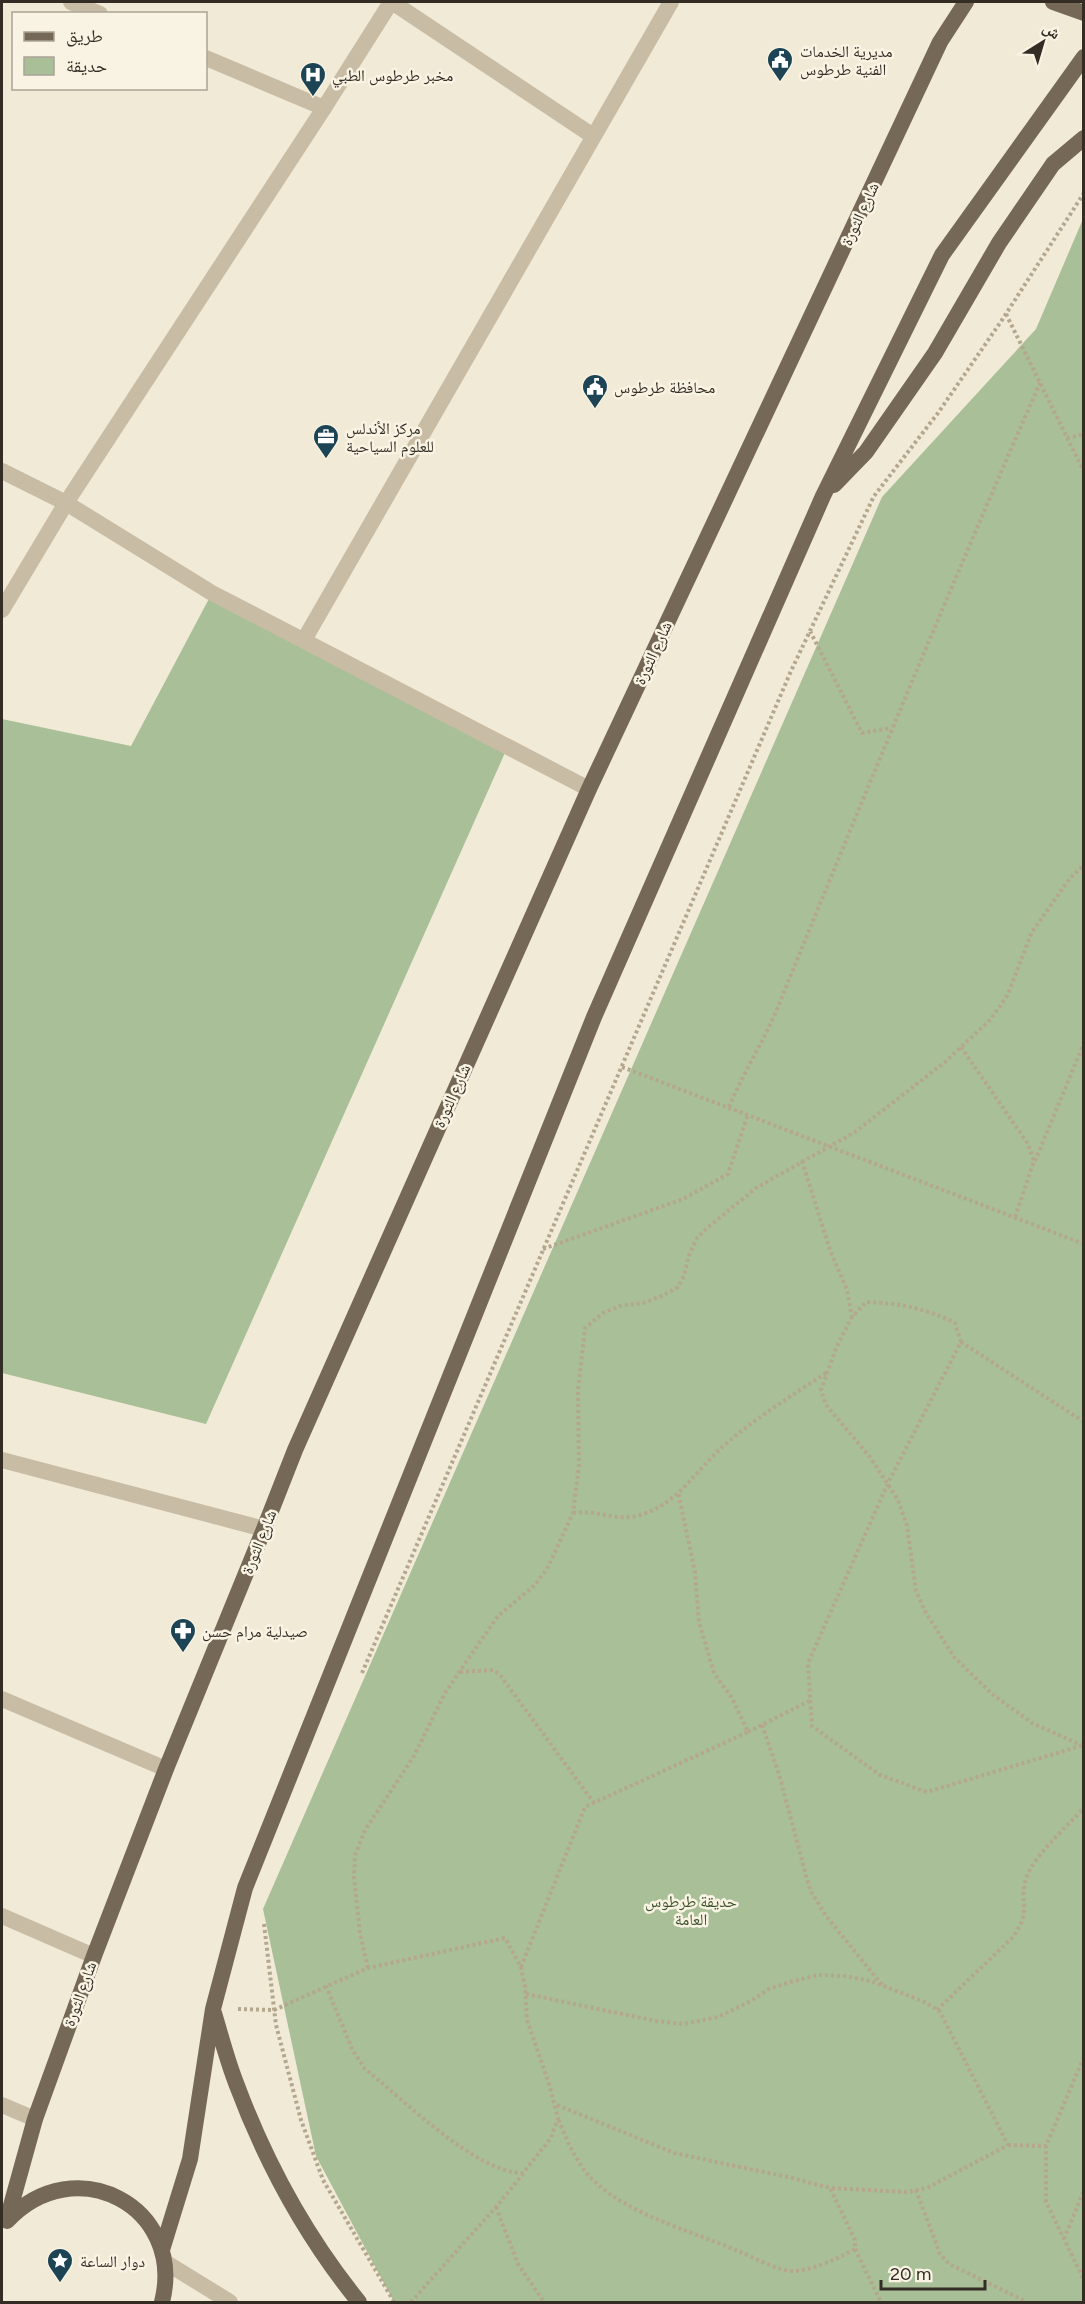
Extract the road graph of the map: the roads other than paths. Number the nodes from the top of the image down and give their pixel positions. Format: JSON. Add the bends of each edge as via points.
{"nodes":[{"id":1,"x":71,"y":2,"type":"edge"},
{"id":2,"x":391,"y":2,"type":"edge"},
{"id":3,"x":671,"y":2,"type":"edge"},
{"id":4,"x":966,"y":2,"type":"edge"},
{"id":5,"x":1053,"y":2,"type":"edge"},
{"id":6,"x":95,"y":12,"type":"edge"},
{"id":7,"x":1083,"y":13,"type":"edge"},
{"id":8,"x":1083,"y":57,"type":"edge"},
{"id":9,"x":207,"y":58,"type":"edge"},
{"id":10,"x":324,"y":108,"type":"junction"},
{"id":11,"x":593,"y":136,"type":"junction"},
{"id":12,"x":1083,"y":138,"type":"edge"},
{"id":13,"x":2,"y":471,"type":"edge"},
{"id":14,"x":822,"y":496,"type":"junction"},
{"id":15,"x":66,"y":503,"type":"junction"},
{"id":16,"x":2,"y":610,"type":"edge"},
{"id":17,"x":304,"y":640,"type":"junction"},
{"id":18,"x":589,"y":789,"type":"junction"},
{"id":19,"x":2,"y":1460,"type":"edge"},
{"id":20,"x":264,"y":1529,"type":"junction"},
{"id":21,"x":2,"y":1699,"type":"edge"},
{"id":22,"x":166,"y":1769,"type":"junction"},
{"id":23,"x":2,"y":1916,"type":"edge"},
{"id":24,"x":94,"y":1956,"type":"junction"},
{"id":25,"x":213,"y":2009,"type":"junction"},
{"id":26,"x":2,"y":2105,"type":"edge"},
{"id":27,"x":35,"y":2119,"type":"junction"},
{"id":28,"x":4,"y":2225,"type":"edge"},
{"id":29,"x":164,"y":2256,"type":"junction"},
{"id":30,"x":162,"y":2302,"type":"edge"},
{"id":31,"x":230,"y":2302,"type":"edge"},
{"id":32,"x":359,"y":2302,"type":"edge"}],
"edges":[{"from":1,"to":6,"type":"street"},
{"from":2,"to":10,"type":"street"},
{"from":2,"to":11,"type":"street"},
{"from":3,"to":11,"type":"street"},
{"from":4,"to":18,"type":"main road","name":"شارع الثورة","via":[[940,42]]},
{"from":5,"to":7,"type":"main road"},
{"from":8,"to":14,"type":"main road","via":[[942,255]]},
{"from":9,"to":10,"type":"street"},
{"from":10,"to":15,"type":"street"},
{"from":11,"to":17,"type":"street"},
{"from":12,"to":14,"type":"main road","via":[[1053,164],[999,243],[935,353],[866,452]]},
{"from":13,"to":15,"type":"street"},
{"from":14,"to":25,"type":"main road","via":[[590,1028],[246,1888]]},
{"from":15,"to":16,"type":"street"},
{"from":15,"to":17,"type":"street","via":[[212,593]]},
{"from":17,"to":18,"type":"street"},
{"from":18,"to":20,"type":"main road","name":"شارع الثورة","via":[[295,1450]]},
{"from":19,"to":20,"type":"street"},
{"from":20,"to":22,"type":"main road","name":"شارع الثورة"},
{"from":21,"to":22,"type":"street"},
{"from":22,"to":24,"type":"main road","name":"شارع الثورة"},
{"from":23,"to":24,"type":"street"},
{"from":24,"to":27,"type":"main road","name":"شارع الثورة"},
{"from":25,"to":29,"type":"main road","via":[[190,2159]]},
{"from":25,"to":32,"type":"main road","via":[[236,2083],[267,2155],[303,2223]]},
{"from":26,"to":27,"type":"street"},
{"from":27,"to":28,"type":"main road","name":"شارع الثورة"},
{"from":28,"to":29,"type":"main road","via":[[28,2202],[52,2190],[80,2187],[107,2192],[150,2225]]},
{"from":29,"to":30,"type":"main road","via":[[166,2286]]},
{"from":29,"to":31,"type":"street"}]}
